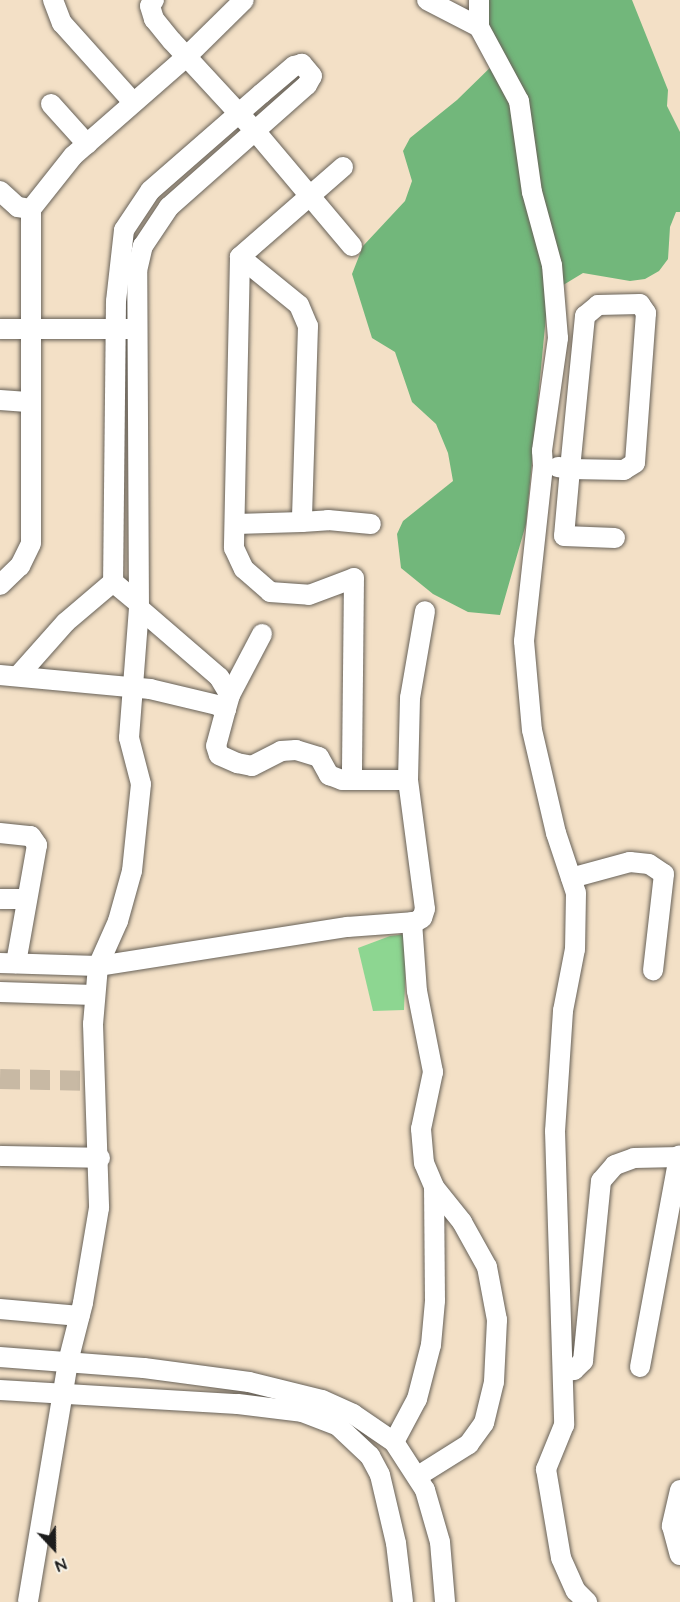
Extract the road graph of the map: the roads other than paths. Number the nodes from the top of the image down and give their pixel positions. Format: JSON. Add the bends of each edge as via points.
{"nodes":[{"id":1,"x":53,"y":0,"type":"edge"},
{"id":2,"x":154,"y":0,"type":"edge"},
{"id":3,"x":244,"y":0,"type":"edge"},
{"id":4,"x":427,"y":0,"type":"edge"},
{"id":5,"x":479,"y":0,"type":"edge"},
{"id":6,"x":479,"y":27,"type":"junction"},
{"id":7,"x":186,"y":57,"type":"junction"},
{"id":8,"x":133,"y":102,"type":"junction"},
{"id":9,"x":51,"y":104,"type":"dead end"},
{"id":10,"x":239,"y":114,"type":"junction"},
{"id":11,"x":256,"y":132,"type":"junction"},
{"id":12,"x":87,"y":144,"type":"junction"},
{"id":13,"x":343,"y":167,"type":"dead end"},
{"id":14,"x":0,"y":191,"type":"edge"},
{"id":15,"x":308,"y":197,"type":"junction"},
{"id":16,"x":31,"y":209,"type":"junction"},
{"id":17,"x":352,"y":246,"type":"dead end"},
{"id":18,"x":240,"y":257,"type":"junction"},
{"id":19,"x":30,"y":328,"type":"junction"},
{"id":20,"x":0,"y":329,"type":"edge"},
{"id":21,"x":137,"y":329,"type":"junction"},
{"id":22,"x":117,"y":330,"type":"junction"},
{"id":23,"x":0,"y":400,"type":"edge"},
{"id":24,"x":32,"y":402,"type":"junction"},
{"id":25,"x":543,"y":466,"type":"junction"},
{"id":26,"x":570,"y":469,"type":"junction"},
{"id":27,"x":303,"y":522,"type":"junction"},
{"id":28,"x":236,"y":524,"type":"junction"},
{"id":29,"x":371,"y":524,"type":"dead end"},
{"id":30,"x":615,"y":538,"type":"dead end"},
{"id":31,"x":112,"y":582,"type":"junction"},
{"id":32,"x":0,"y":585,"type":"edge"},
{"id":33,"x":138,"y":605,"type":"junction"},
{"id":34,"x":425,"y":611,"type":"dead end"},
{"id":35,"x":262,"y":634,"type":"dead end"},
{"id":36,"x":9,"y":675,"type":"edge"},
{"id":37,"x":133,"y":690,"type":"junction"},
{"id":38,"x":228,"y":702,"type":"junction"},
{"id":39,"x":352,"y":780,"type":"junction"},
{"id":40,"x":408,"y":780,"type":"junction"},
{"id":41,"x":0,"y":833,"type":"edge"},
{"id":42,"x":571,"y":878,"type":"junction"},
{"id":43,"x":0,"y":899,"type":"edge"},
{"id":44,"x":25,"y":899,"type":"junction"},
{"id":45,"x":412,"y":922,"type":"junction"},
{"id":46,"x":8,"y":963,"type":"edge"},
{"id":47,"x":36,"y":964,"type":"junction"},
{"id":48,"x":98,"y":966,"type":"junction"},
{"id":49,"x":653,"y":970,"type":"dead end"},
{"id":50,"x":0,"y":992,"type":"edge"},
{"id":51,"x":56,"y":992,"type":"junction"},
{"id":52,"x":94,"y":995,"type":"junction"},
{"id":53,"x":0,"y":1156,"type":"edge"},
{"id":54,"x":680,"y":1157,"type":"edge"},
{"id":55,"x":100,"y":1158,"type":"junction"},
{"id":56,"x":434,"y":1187,"type":"junction"},
{"id":57,"x":0,"y":1309,"type":"edge"},
{"id":58,"x":80,"y":1316,"type":"junction"},
{"id":59,"x":0,"y":1357,"type":"edge"},
{"id":60,"x":640,"y":1367,"type":"dead end"},
{"id":61,"x":563,"y":1371,"type":"junction"},
{"id":62,"x":66,"y":1378,"type":"junction"},
{"id":63,"x":0,"y":1389,"type":"edge"},
{"id":64,"x":394,"y":1442,"type":"junction"},
{"id":65,"x":418,"y":1476,"type":"junction"},
{"id":66,"x":680,"y":1490,"type":"edge"},
{"id":67,"x":680,"y":1555,"type":"edge"},
{"id":68,"x":28,"y":1602,"type":"edge"},
{"id":69,"x":403,"y":1602,"type":"edge"},
{"id":70,"x":445,"y":1602,"type":"edge"},
{"id":71,"x":587,"y":1602,"type":"edge"}],
"edges":[{"from":1,"to":8,"type":"street","via":[[62,23]]},
{"from":2,"to":7,"type":"street","via":[[150,6],[154,19]]},
{"from":3,"to":7,"type":"street"},
{"from":4,"to":6,"type":"street"},
{"from":5,"to":6,"type":"street"},
{"from":6,"to":25,"type":"street","via":[[519,100],[532,192],[552,265],[558,338]]},
{"from":7,"to":8,"type":"street"},
{"from":7,"to":10,"type":"street"},
{"from":8,"to":12,"type":"street"},
{"from":9,"to":12,"type":"street"},
{"from":10,"to":11,"type":"street"},
{"from":10,"to":11,"type":"street","via":[[294,66],[302,64],[310,69],[312,76],[307,85]]},
{"from":10,"to":22,"type":"street","via":[[158,184],[133,212],[124,230],[117,270]]},
{"from":11,"to":15,"type":"street"},
{"from":11,"to":21,"type":"street","via":[[155,222],[137,271]]},
{"from":12,"to":16,"type":"street"},
{"from":13,"to":15,"type":"street"},
{"from":14,"to":16,"type":"street","via":[[18,207]]},
{"from":15,"to":17,"type":"street"},
{"from":15,"to":18,"type":"street"},
{"from":16,"to":19,"type":"street"},
{"from":18,"to":27,"type":"street","via":[[299,305],[308,326]]},
{"from":18,"to":28,"type":"street"},
{"from":19,"to":20,"type":"street"},
{"from":19,"to":22,"type":"street"},
{"from":19,"to":24,"type":"street"},
{"from":21,"to":22,"type":"street"},
{"from":21,"to":33,"type":"street"},
{"from":22,"to":31,"type":"street"},
{"from":23,"to":24,"type":"street"},
{"from":24,"to":32,"type":"street","via":[[31,543],[20,566]]},
{"from":25,"to":26,"type":"street"},
{"from":25,"to":42,"type":"street","via":[[524,641],[526,685],[549,806]]},
{"from":26,"to":26,"type":"street","via":[[624,470],[635,463],[646,313],[639,304],[598,305],[585,316]]},
{"from":26,"to":30,"type":"street","via":[[564,536]]},
{"from":27,"to":28,"type":"street"},
{"from":27,"to":29,"type":"street"},
{"from":28,"to":39,"type":"street","via":[[237,560],[270,592],[309,596],[354,578]]},
{"from":31,"to":33,"type":"street"},
{"from":31,"to":36,"type":"street"},
{"from":33,"to":37,"type":"street"},
{"from":33,"to":38,"type":"street","via":[[219,677]]},
{"from":34,"to":40,"type":"street","via":[[410,698]]},
{"from":35,"to":38,"type":"street"},
{"from":36,"to":37,"type":"street"},
{"from":37,"to":38,"type":"street"},
{"from":37,"to":48,"type":"street","via":[[129,738],[141,784],[138,831],[126,894]]},
{"from":38,"to":39,"type":"street","via":[[217,739],[219,755],[252,766],[281,751],[296,750],[319,757],[335,778]]},
{"from":39,"to":40,"type":"street"},
{"from":40,"to":45,"type":"street","via":[[425,909],[422,918]]},
{"from":41,"to":44,"type":"street","via":[[31,836],[35,840]]},
{"from":42,"to":49,"type":"street","via":[[630,862],[648,864],[664,874]]},
{"from":42,"to":61,"type":"street","via":[[576,894],[575,949],[563,1011],[555,1131]]},
{"from":43,"to":44,"type":"street"},
{"from":44,"to":46,"type":"street"},
{"from":45,"to":48,"type":"street","via":[[337,928]]},
{"from":45,"to":56,"type":"street","via":[[417,991],[433,1072],[421,1145]]},
{"from":46,"to":47,"type":"street"},
{"from":47,"to":48,"type":"street"},
{"from":47,"to":51,"type":"street"},
{"from":48,"to":52,"type":"street"},
{"from":50,"to":51,"type":"street"},
{"from":51,"to":52,"type":"street"},
{"from":52,"to":55,"type":"street","via":[[94,1081]]},
{"from":53,"to":55,"type":"street"},
{"from":54,"to":60,"type":"street"},
{"from":54,"to":61,"type":"street","via":[[634,1158],[615,1165],[602,1181],[583,1361],[574,1370]]},
{"from":55,"to":58,"type":"street","via":[[99,1208]]},
{"from":56,"to":64,"type":"street","via":[[436,1275],[431,1346],[417,1399]]},
{"from":56,"to":65,"type":"street","via":[[462,1222],[487,1267],[498,1320],[497,1355],[490,1403],[479,1432],[458,1453]]},
{"from":57,"to":58,"type":"street"},
{"from":58,"to":62,"type":"street"},
{"from":59,"to":62,"type":"street"},
{"from":61,"to":71,"type":"street","via":[[564,1425],[546,1469],[561,1558],[576,1591]]},
{"from":62,"to":63,"type":"street"},
{"from":62,"to":64,"type":"street","via":[[144,1368],[284,1388],[353,1413]]},
{"from":62,"to":68,"type":"street"},
{"from":62,"to":69,"type":"street","via":[[285,1409],[338,1425],[370,1456],[380,1475],[396,1543]]},
{"from":64,"to":65,"type":"street"},
{"from":65,"to":70,"type":"street","via":[[436,1523]]},
{"from":66,"to":67,"type":"street","via":[[672,1526]]}]}
